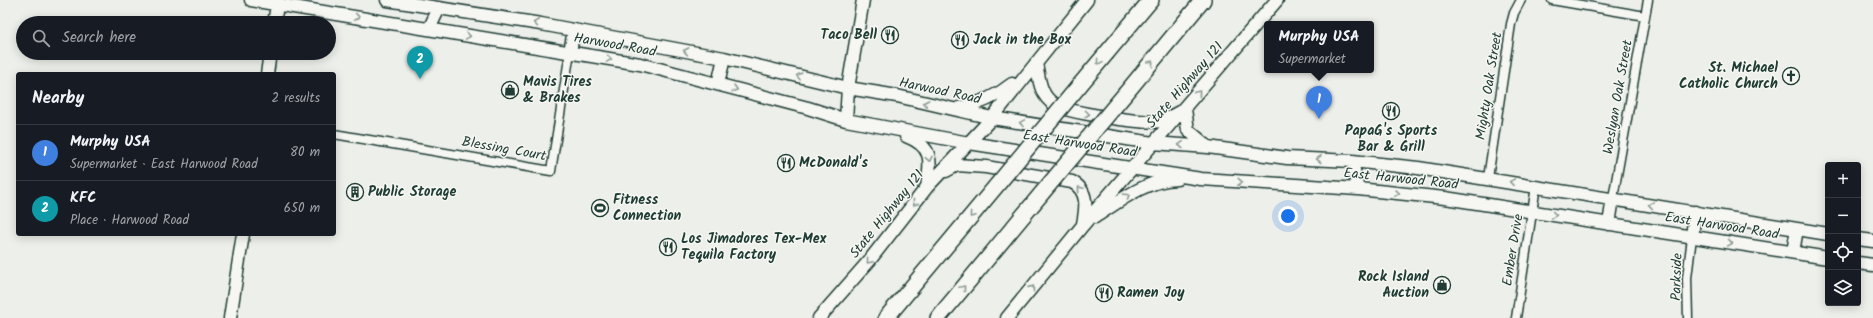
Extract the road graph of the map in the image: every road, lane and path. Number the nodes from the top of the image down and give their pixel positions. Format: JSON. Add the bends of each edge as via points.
{"nodes":[{"id":1,"x":251,"y":0,"type":"edge"},
{"id":2,"x":387,"y":0,"type":"edge"},
{"id":3,"x":864,"y":0,"type":"edge"},
{"id":4,"x":1087,"y":0,"type":"edge"},
{"id":5,"x":1151,"y":0,"type":"edge"},
{"id":6,"x":1204,"y":0,"type":"edge"},
{"id":7,"x":1277,"y":0,"type":"edge"},
{"id":8,"x":1522,"y":0,"type":"edge"},
{"id":9,"x":1552,"y":0,"type":"edge"},
{"id":10,"x":1648,"y":0,"type":"edge"},
{"id":11,"x":278,"y":2,"type":"edge"},
{"id":12,"x":439,"y":8,"type":"junction"},
{"id":13,"x":275,"y":16,"type":"edge"},
{"id":14,"x":1645,"y":16,"type":"junction"},
{"id":15,"x":429,"y":29,"type":"junction"},
{"id":16,"x":574,"y":30,"type":"junction"},
{"id":17,"x":570,"y":52,"type":"junction"},
{"id":18,"x":724,"y":58,"type":"junction"},
{"id":19,"x":269,"y":60,"type":"edge"},
{"id":20,"x":1036,"y":63,"type":"junction"},
{"id":21,"x":266,"y":72,"type":"edge"},
{"id":22,"x":718,"y":84,"type":"junction"},
{"id":23,"x":848,"y":88,"type":"junction"},
{"id":24,"x":956,"y":109,"type":"junction"},
{"id":25,"x":1185,"y":109,"type":"junction"},
{"id":26,"x":992,"y":118,"type":"junction"},
{"id":27,"x":846,"y":120,"type":"junction"},
{"id":28,"x":890,"y":129,"type":"junction"},
{"id":29,"x":336,"y":134,"type":"edge"},
{"id":30,"x":969,"y":143,"type":"junction"},
{"id":31,"x":1154,"y":144,"type":"junction"},
{"id":32,"x":1208,"y":147,"type":"junction"},
{"id":33,"x":1352,"y":161,"type":"junction"},
{"id":34,"x":1132,"y":168,"type":"junction"},
{"id":35,"x":1488,"y":178,"type":"junction"},
{"id":36,"x":1201,"y":179,"type":"junction"},
{"id":37,"x":927,"y":186,"type":"junction"},
{"id":38,"x":1536,"y":186,"type":"junction"},
{"id":39,"x":1358,"y":189,"type":"junction"},
{"id":40,"x":1613,"y":198,"type":"junction"},
{"id":41,"x":1532,"y":211,"type":"junction"},
{"id":42,"x":1695,"y":212,"type":"junction"},
{"id":43,"x":1609,"y":224,"type":"junction"},
{"id":44,"x":1082,"y":225,"type":"junction"},
{"id":45,"x":1797,"y":229,"type":"junction"},
{"id":46,"x":1825,"y":234,"type":"edge"},
{"id":47,"x":243,"y":236,"type":"edge"},
{"id":48,"x":1692,"y":237,"type":"junction"},
{"id":49,"x":1861,"y":239,"type":"edge"},
{"id":50,"x":1873,"y":241,"type":"edge"},
{"id":51,"x":1793,"y":252,"type":"junction"},
{"id":52,"x":1825,"y":257,"type":"edge"},
{"id":53,"x":1861,"y":263,"type":"edge"},
{"id":54,"x":1873,"y":263,"type":"edge"},
{"id":55,"x":230,"y":318,"type":"edge"},
{"id":56,"x":819,"y":318,"type":"edge"},
{"id":57,"x":886,"y":318,"type":"edge"},
{"id":58,"x":938,"y":318,"type":"edge"},
{"id":59,"x":1007,"y":318,"type":"edge"},
{"id":60,"x":1516,"y":318,"type":"edge"},
{"id":61,"x":1688,"y":318,"type":"edge"}],
"edges":[{"from":1,"to":11,"type":"main road","name":"Harwood Road"},
{"from":2,"to":12,"type":"main road","name":"Harwood Road"},
{"from":3,"to":23,"type":"main road"},
{"from":4,"to":20,"type":"main road","name":"State Highway 121"},
{"from":5,"to":57,"type":"highway","one_way":true,"bridge":true},
{"from":58,"to":6,"type":"highway","one_way":true,"bridge":true},
{"from":25,"to":7,"type":"main road","name":"State Highway 121","one_way":true},
{"from":8,"to":35,"type":"street","name":"Mighty Oak Street","via":[[1511,24]]},
{"from":9,"to":14,"type":"street"},
{"from":10,"to":14,"type":"street","name":"Weslyan Oak Street"},
{"from":11,"to":13,"type":"main road"},
{"from":11,"to":15,"type":"main road","name":"Harwood Road","one_way":true},
{"from":12,"to":15,"type":"main road"},
{"from":16,"to":12,"type":"main road","name":"Harwood Road","one_way":true},
{"from":14,"to":40,"type":"street","name":"Weslyan Oak Street"},
{"from":15,"to":17,"type":"main road","name":"Harwood Road","one_way":true},
{"from":16,"to":17,"type":"main road"},
{"from":18,"to":16,"type":"main road","name":"Harwood Road","one_way":true},
{"from":17,"to":22,"type":"main road","name":"Harwood Road","one_way":true,"via":[[640,64]]},
{"from":17,"to":29,"type":"street","name":"Blessing Court","via":[[551,171]]},
{"from":18,"to":22,"type":"main road"},
{"from":23,"to":18,"type":"main road","name":"Harwood Road","one_way":true},
{"from":19,"to":21,"type":"main road"},
{"from":20,"to":24,"type":"main road","via":[[998,95],[975,105]]},
{"from":20,"to":25,"type":"main road","one_way":true,"via":[[1043,93],[1053,104],[1074,112],[1160,121]]},
{"from":20,"to":26,"type":"main road","name":"State Highway 121"},
{"from":22,"to":27,"type":"main road","name":"Harwood Road","one_way":true},
{"from":24,"to":23,"type":"main road","name":"Harwood Road","one_way":true},
{"from":23,"to":27,"type":"main road"},
{"from":24,"to":26,"type":"main road","name":"Harwood Road"},
{"from":25,"to":31,"type":"main road","name":"State Highway 121"},
{"from":25,"to":32,"type":"main road","via":[[1188,130]]},
{"from":26,"to":30,"type":"main road","name":"State Highway 121"},
{"from":31,"to":26,"type":"main road","name":"East Harwood Road","one_way":true},
{"from":27,"to":28,"type":"main road","name":"Harwood Road"},
{"from":28,"to":30,"type":"main road","name":"Harwood Road"},
{"from":28,"to":37,"type":"main road","one_way":true,"via":[[918,141],[927,150],[931,162]]},
{"from":30,"to":34,"type":"main road","name":"East Harwood Road"},
{"from":30,"to":37,"type":"main road","name":"State Highway 121"},
{"from":32,"to":31,"type":"main road","name":"East Harwood Road","one_way":true},
{"from":31,"to":34,"type":"main road","name":"State Highway 121"},
{"from":33,"to":32,"type":"main road","name":"East Harwood Road","one_way":true,"via":[[1287,158]]},
{"from":33,"to":35,"type":"main road","name":"East Harwood Road"},
{"from":33,"to":39,"type":"main road"},
{"from":34,"to":36,"type":"main road","name":"East Harwood Road"},
{"from":34,"to":44,"type":"main road","name":"State Highway 121"},
{"from":38,"to":35,"type":"main road","name":"East Harwood Road","one_way":true},
{"from":36,"to":39,"type":"main road","name":"East Harwood Road","one_way":true},
{"from":44,"to":36,"type":"main road","one_way":true,"via":[[1140,188],[1164,180]]},
{"from":44,"to":37,"type":"main road","one_way":true,"via":[[1086,207],[1084,194],[1079,185],[1072,182],[986,167],[956,165]]},
{"from":37,"to":56,"type":"main road","name":"State Highway 121","one_way":true,"via":[[869,261]]},
{"from":38,"to":40,"type":"main road","name":"East Harwood Road"},
{"from":38,"to":41,"type":"street","name":"Ember Drive"},
{"from":39,"to":41,"type":"main road","name":"East Harwood Road","one_way":true},
{"from":42,"to":40,"type":"main road","name":"East Harwood Road","one_way":true},
{"from":40,"to":43,"type":"main road"},
{"from":41,"to":43,"type":"main road","name":"East Harwood Road","one_way":true},
{"from":41,"to":60,"type":"street","name":"Ember Drive"},
{"from":42,"to":45,"type":"main road","name":"East Harwood Road"},
{"from":42,"to":48,"type":"main road"},
{"from":43,"to":48,"type":"main road","name":"East Harwood Road"},
{"from":59,"to":44,"type":"main road","name":"State Highway 121","one_way":true},
{"from":45,"to":46,"type":"main road","name":"East Harwood Road"},
{"from":45,"to":51,"type":"main road"},
{"from":47,"to":55,"type":"main road"},
{"from":48,"to":51,"type":"main road","name":"East Harwood Road","one_way":true},
{"from":48,"to":61,"type":"street","name":"Parkside","via":[[1687,278]]},
{"from":49,"to":50,"type":"main road"},
{"from":51,"to":52,"type":"main road","name":"East Harwood Road"},
{"from":53,"to":54,"type":"main road"}]}
